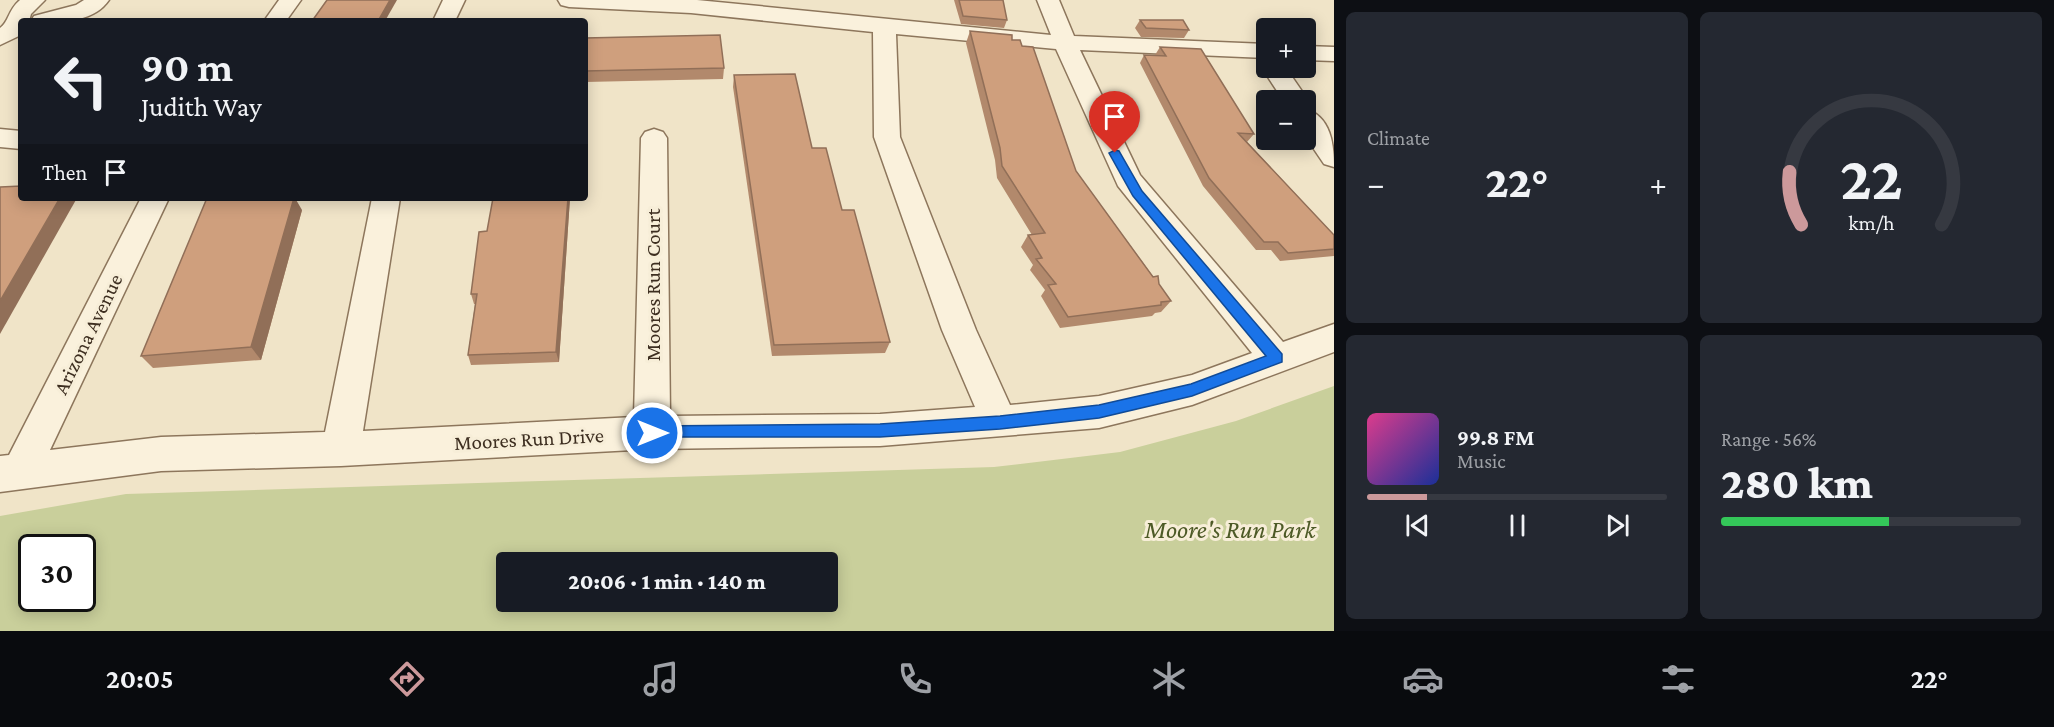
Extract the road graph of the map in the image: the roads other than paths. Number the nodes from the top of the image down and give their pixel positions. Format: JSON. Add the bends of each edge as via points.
{"nodes":[{"id":1,"x":34,"y":0,"type":"edge"},
{"id":2,"x":98,"y":0,"type":"edge"},
{"id":3,"x":290,"y":0,"type":"edge"},
{"id":4,"x":454,"y":0,"type":"edge"},
{"id":5,"x":569,"y":0,"type":"edge"},
{"id":6,"x":1048,"y":0,"type":"edge"},
{"id":7,"x":53,"y":18,"type":"edge"},
{"id":8,"x":277,"y":18,"type":"edge"},
{"id":9,"x":445,"y":18,"type":"edge"},
{"id":10,"x":884,"y":26,"type":"junction"},
{"id":11,"x":12,"y":31,"type":"edge"},
{"id":12,"x":1065,"y":44,"type":"junction"},
{"id":13,"x":1316,"y":53,"type":"edge"},
{"id":14,"x":1334,"y":54,"type":"edge"},
{"id":15,"x":1256,"y":55,"type":"edge"},
{"id":16,"x":1316,"y":133,"type":"edge"},
{"id":17,"x":0,"y":138,"type":"edge"},
{"id":18,"x":654,"y":138,"type":"dead end"},
{"id":19,"x":18,"y":140,"type":"edge"},
{"id":20,"x":1334,"y":158,"type":"edge"},
{"id":21,"x":153,"y":201,"type":"edge"},
{"id":22,"x":385,"y":201,"type":"edge"},
{"id":23,"x":1334,"y":338,"type":"edge"},
{"id":24,"x":1276,"y":358,"type":"junction"},
{"id":25,"x":1000,"y":422,"type":"junction"},
{"id":26,"x":652,"y":433,"type":"junction"},
{"id":27,"x":341,"y":449,"type":"junction"},
{"id":28,"x":10,"y":472,"type":"edge"}],
"edges":[{"from":1,"to":11,"type":"street","via":[[20,11]]},
{"from":2,"to":7,"type":"street","via":[[84,10]]},
{"from":3,"to":8,"type":"street"},
{"from":4,"to":9,"type":"street"},
{"from":5,"to":10,"type":"street","via":[[691,6]]},
{"from":6,"to":12,"type":"street"},
{"from":10,"to":12,"type":"street"},
{"from":10,"to":25,"type":"street","via":[[887,137],[950,309]]},
{"from":12,"to":15,"type":"street"},
{"from":12,"to":24,"type":"street","via":[[1128,179]]},
{"from":13,"to":14,"type":"street"},
{"from":16,"to":20,"type":"street"},
{"from":17,"to":19,"type":"street"},
{"from":18,"to":26,"type":"street","name":"Moores Run Court"},
{"from":21,"to":28,"type":"street","name":"Arizona Avenue"},
{"from":22,"to":27,"type":"street"},
{"from":23,"to":24,"type":"street","name":"Moores Run Drive"},
{"from":24,"to":25,"type":"street","name":"Moores Run Drive","via":[[1192,390],[1099,412]]},
{"from":25,"to":26,"type":"street","name":"Moores Run Drive","via":[[880,430]]},
{"from":26,"to":27,"type":"street","name":"Moores Run Drive"},
{"from":27,"to":28,"type":"street","name":"Moores Run Drive","via":[[162,454]]}]}
